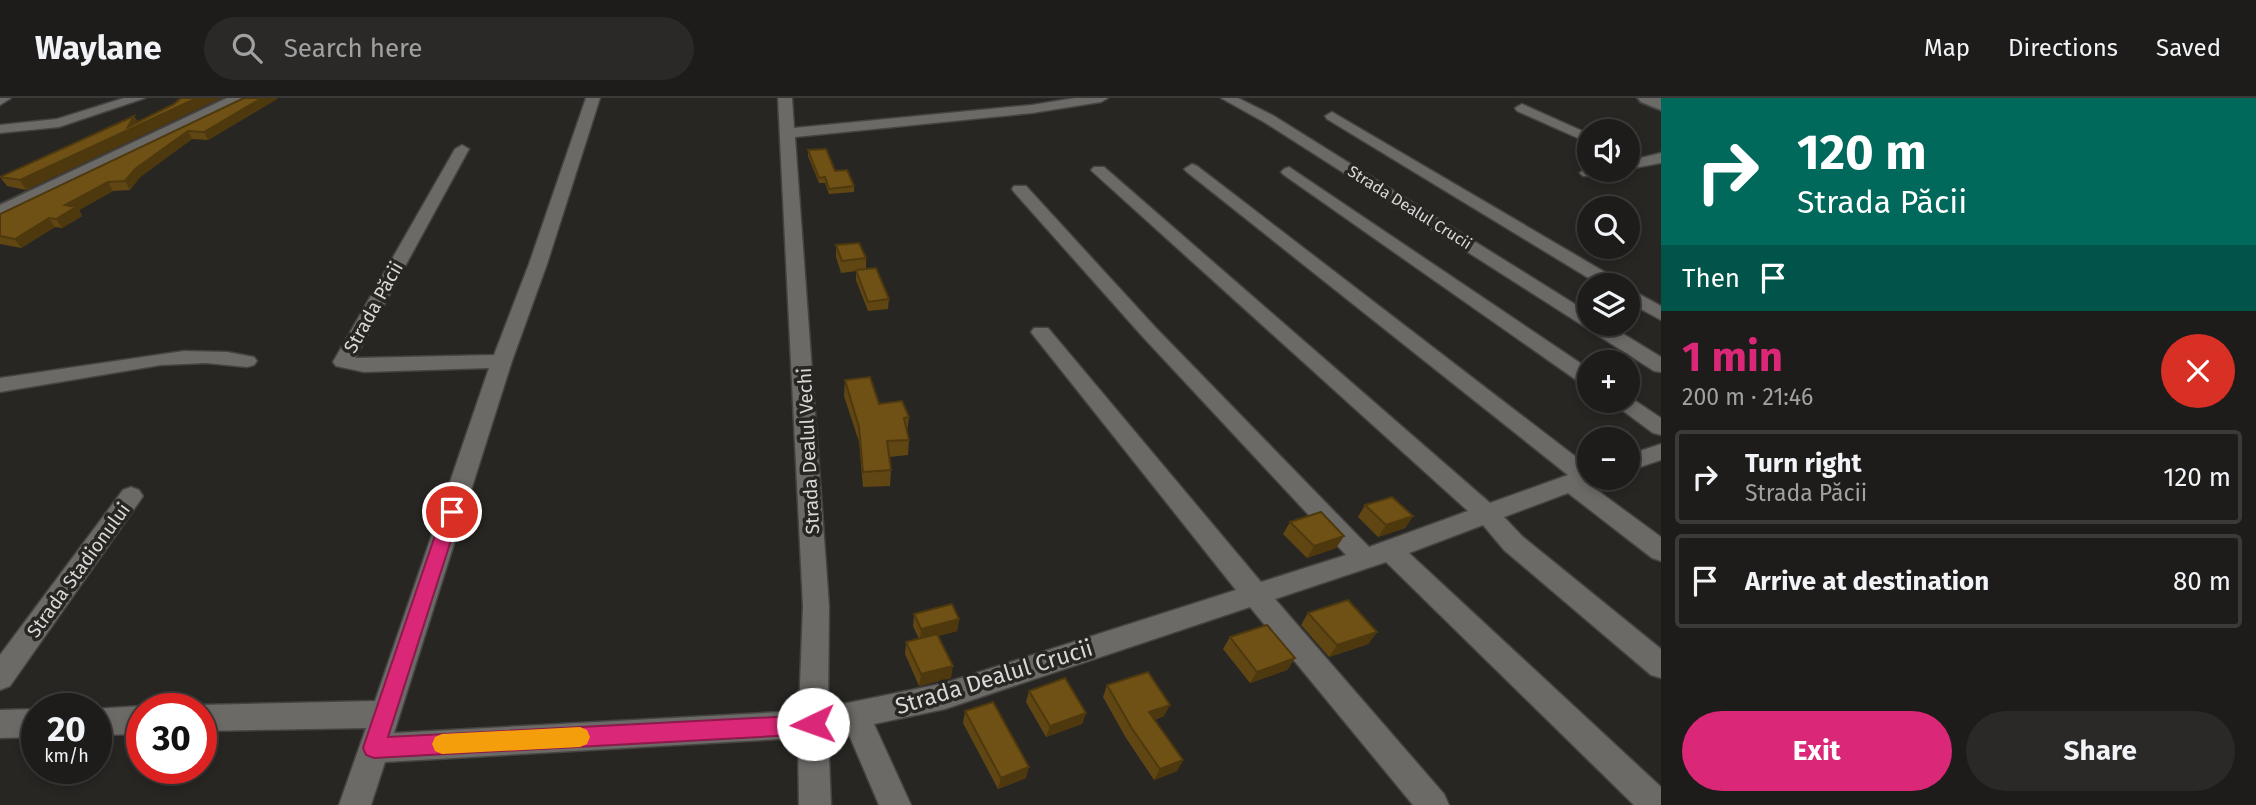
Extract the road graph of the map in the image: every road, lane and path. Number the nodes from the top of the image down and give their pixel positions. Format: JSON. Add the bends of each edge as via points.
{"nodes":[{"id":1,"x":138,"y":98,"type":"edge"},
{"id":2,"x":243,"y":98,"type":"edge"},
{"id":3,"x":593,"y":98,"type":"edge"},
{"id":4,"x":785,"y":98,"type":"edge"},
{"id":5,"x":1101,"y":98,"type":"edge"},
{"id":6,"x":1228,"y":98,"type":"edge"},
{"id":7,"x":1648,"y":98,"type":"edge"},
{"id":8,"x":1661,"y":104,"type":"edge"},
{"id":9,"x":1522,"y":108,"type":"dead end"},
{"id":10,"x":1332,"y":116,"type":"dead end"},
{"id":11,"x":0,"y":129,"type":"edge"},
{"id":12,"x":788,"y":133,"type":"junction"},
{"id":13,"x":1577,"y":133,"type":"edge"},
{"id":14,"x":462,"y":149,"type":"dead end"},
{"id":15,"x":1661,"y":158,"type":"edge"},
{"id":16,"x":1640,"y":160,"type":"edge"},
{"id":17,"x":1192,"y":169,"type":"dead end"},
{"id":18,"x":1099,"y":170,"type":"dead end"},
{"id":19,"x":1289,"y":172,"type":"dead end"},
{"id":20,"x":1020,"y":189,"type":"dead end"},
{"id":21,"x":0,"y":214,"type":"edge"},
{"id":22,"x":1593,"y":273,"type":"edge"},
{"id":23,"x":1640,"y":301,"type":"edge"},
{"id":24,"x":1577,"y":313,"type":"edge"},
{"id":25,"x":1661,"y":314,"type":"edge"},
{"id":26,"x":1041,"y":332,"type":"dead end"},
{"id":27,"x":1613,"y":336,"type":"edge"},
{"id":28,"x":247,"y":361,"type":"dead end"},
{"id":29,"x":502,"y":361,"type":"junction"},
{"id":30,"x":1661,"y":366,"type":"edge"},
{"id":31,"x":1577,"y":371,"type":"edge"},
{"id":32,"x":0,"y":385,"type":"edge"},
{"id":33,"x":1639,"y":413,"type":"edge"},
{"id":34,"x":1661,"y":428,"type":"edge"},
{"id":35,"x":1577,"y":475,"type":"edge"},
{"id":36,"x":1577,"y":481,"type":"edge"},
{"id":37,"x":1594,"y":490,"type":"edge"},
{"id":38,"x":131,"y":496,"type":"dead end"},
{"id":39,"x":1488,"y":515,"type":"junction"},
{"id":40,"x":1661,"y":551,"type":"edge"},
{"id":41,"x":1377,"y":554,"type":"junction"},
{"id":42,"x":1254,"y":593,"type":"junction"},
{"id":43,"x":1661,"y":666,"type":"edge"},
{"id":44,"x":0,"y":677,"type":"edge"},
{"id":45,"x":384,"y":713,"type":"junction"},
{"id":46,"x":856,"y":717,"type":"junction"},
{"id":47,"x":217,"y":718,"type":"edge"},
{"id":48,"x":21,"y":723,"type":"edge"},
{"id":49,"x":0,"y":724,"type":"edge"},
{"id":50,"x":813,"y":724,"type":"junction"},
{"id":51,"x":374,"y":748,"type":"junction"},
{"id":52,"x":355,"y":805,"type":"edge"},
{"id":53,"x":815,"y":805,"type":"edge"},
{"id":54,"x":895,"y":805,"type":"edge"},
{"id":55,"x":1433,"y":805,"type":"edge"},
{"id":56,"x":1657,"y":805,"type":"edge"}],
"edges":[{"from":1,"to":11,"type":"street","via":[[59,123]]},
{"from":2,"to":21,"type":"street"},
{"from":3,"to":29,"type":"street"},
{"from":4,"to":12,"type":"street","name":"Strada Dealul Vechi"},
{"from":5,"to":12,"type":"street"},
{"from":6,"to":24,"type":"street","name":"Strada Dealul Crucii","via":[[1269,118]]},
{"from":7,"to":8,"type":"street"},
{"from":9,"to":13,"type":"street"},
{"from":10,"to":22,"type":"street"},
{"from":12,"to":50,"type":"street","name":"Strada Dealul Vechi","via":[[816,606]]},
{"from":14,"to":29,"type":"street","name":"Strada Păcii","via":[[343,362],[364,366]]},
{"from":15,"to":16,"type":"street"},
{"from":17,"to":35,"type":"street"},
{"from":18,"to":39,"type":"street"},
{"from":19,"to":31,"type":"street"},
{"from":20,"to":41,"type":"street","via":[[1149,332]]},
{"from":23,"to":25,"type":"street"},
{"from":26,"to":42,"type":"street"},
{"from":27,"to":30,"type":"street"},
{"from":28,"to":32,"type":"street","via":[[202,356]]},
{"from":29,"to":45,"type":"street"},
{"from":33,"to":34,"type":"street"},
{"from":36,"to":39,"type":"street","name":"Strada Dealul Crucii"},
{"from":37,"to":40,"type":"street"},
{"from":38,"to":44,"type":"street","name":"Strada Stadionului"},
{"from":39,"to":41,"type":"street","name":"Strada Dealul Crucii"},
{"from":39,"to":43,"type":"street","via":[[1513,543]]},
{"from":41,"to":42,"type":"street","name":"Strada Dealul Crucii"},
{"from":41,"to":56,"type":"street"},
{"from":42,"to":46,"type":"street","name":"Strada Dealul Crucii","via":[[945,696]]},
{"from":42,"to":55,"type":"street"},
{"from":45,"to":47,"type":"street"},
{"from":45,"to":51,"type":"street"},
{"from":46,"to":50,"type":"street","name":"Strada Dealul Crucii"},
{"from":46,"to":54,"type":"street"},
{"from":48,"to":49,"type":"street"},
{"from":50,"to":51,"type":"street","name":"Strada Dealul Crucii"},
{"from":50,"to":53,"type":"street","name":"Strada Dealul Vechi"},
{"from":51,"to":52,"type":"street"}]}
